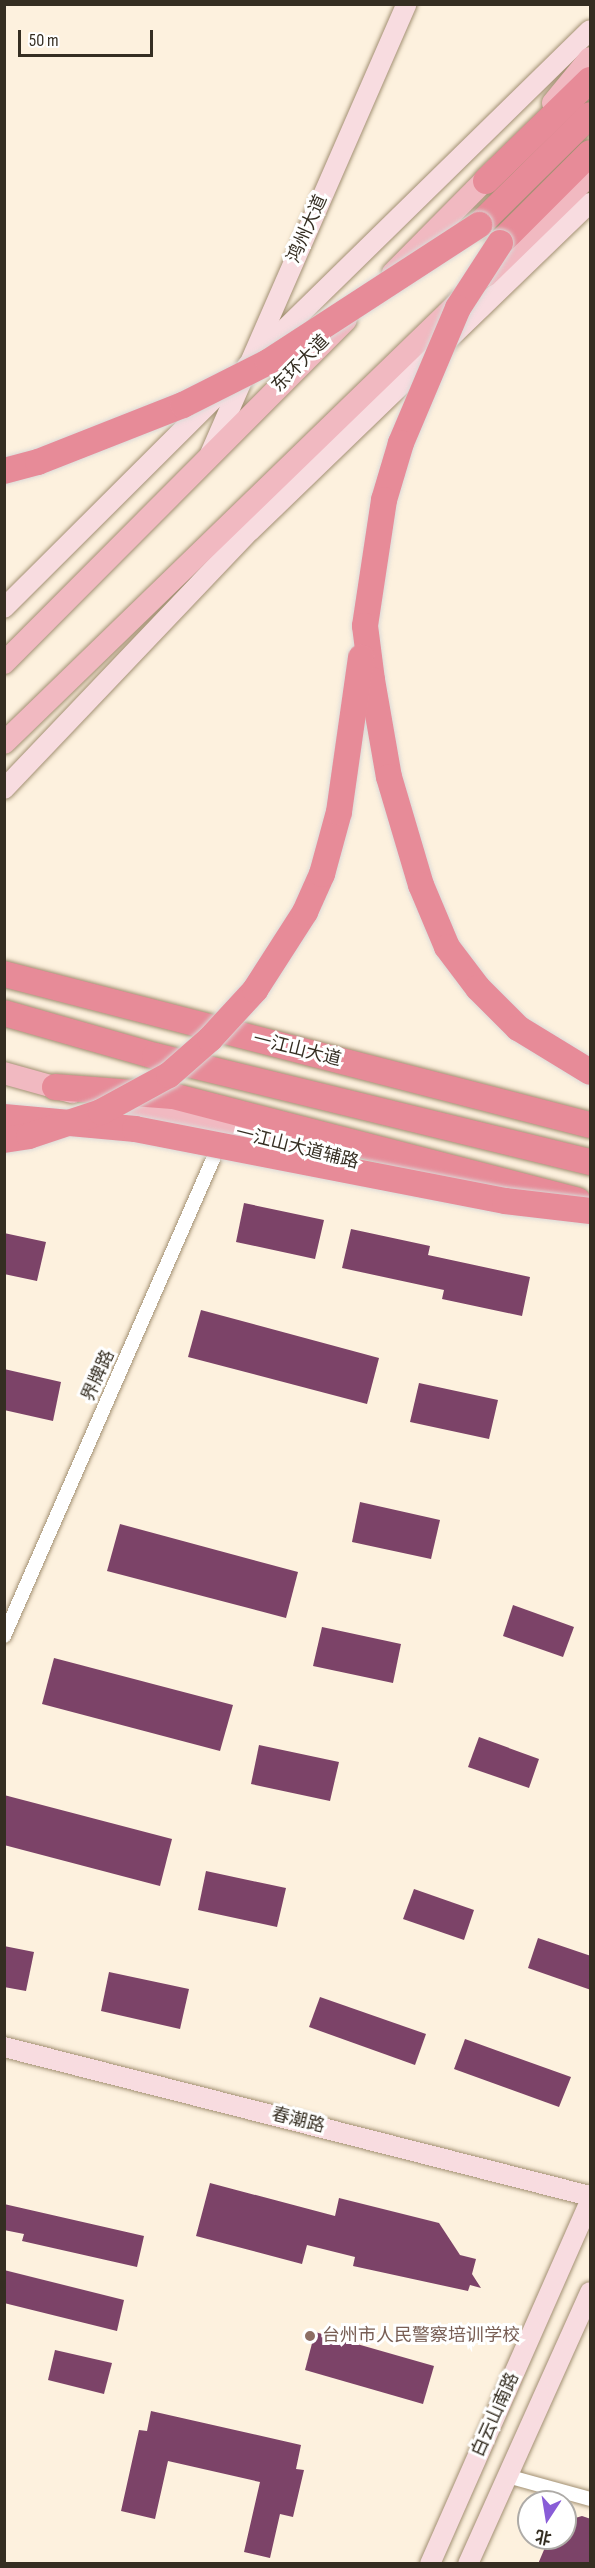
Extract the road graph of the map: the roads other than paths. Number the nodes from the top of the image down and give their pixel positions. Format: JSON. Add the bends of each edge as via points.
{"nodes":[{"id":1,"x":407,"y":4,"type":"edge"},
{"id":2,"x":591,"y":30,"type":"edge"},
{"id":3,"x":591,"y":58,"type":"edge"},
{"id":4,"x":591,"y":80,"type":"edge"},
{"id":5,"x":591,"y":115,"type":"edge"},
{"id":6,"x":591,"y":153,"type":"edge"},
{"id":7,"x":591,"y":175,"type":"edge"},
{"id":8,"x":486,"y":181,"type":"junction"},
{"id":9,"x":591,"y":203,"type":"edge"},
{"id":10,"x":540,"y":224,"type":"joint"},
{"id":11,"x":249,"y":364,"type":"junction"},
{"id":12,"x":210,"y":454,"type":"junction"},
{"id":13,"x":4,"y":471,"type":"edge"},
{"id":14,"x":4,"y":608,"type":"edge"},
{"id":15,"x":365,"y":626,"type":"junction"},
{"id":16,"x":4,"y":663,"type":"edge"},
{"id":17,"x":4,"y":743,"type":"edge"},
{"id":18,"x":4,"y":789,"type":"edge"},
{"id":19,"x":4,"y":974,"type":"edge"},
{"id":20,"x":4,"y":1013,"type":"edge"},
{"id":21,"x":591,"y":1072,"type":"edge"},
{"id":22,"x":4,"y":1073,"type":"edge"},
{"id":23,"x":55,"y":1087,"type":"junction"},
{"id":24,"x":4,"y":1117,"type":"edge"},
{"id":25,"x":591,"y":1125,"type":"edge"},
{"id":26,"x":226,"y":1130,"type":"junction"},
{"id":27,"x":4,"y":1140,"type":"edge"},
{"id":28,"x":591,"y":1162,"type":"edge"},
{"id":29,"x":591,"y":1204,"type":"edge"},
{"id":30,"x":591,"y":1211,"type":"edge"},
{"id":31,"x":591,"y":1219,"type":"edge"},
{"id":32,"x":4,"y":1636,"type":"edge"},
{"id":33,"x":4,"y":2047,"type":"edge"},
{"id":34,"x":591,"y":2196,"type":"edge"},
{"id":35,"x":591,"y":2201,"type":"edge"},
{"id":36,"x":591,"y":2292,"type":"edge"},
{"id":37,"x":507,"y":2476,"type":"junction"},
{"id":38,"x":591,"y":2499,"type":"edge"},
{"id":39,"x":430,"y":2564,"type":"edge"},
{"id":40,"x":468,"y":2564,"type":"edge"}],
"edges":[{"from":1,"to":11,"type":"main road","name":"鸿州大道"},
{"from":2,"to":11,"type":"main road"},
{"from":3,"to":8,"type":"main road","name":"东环大道"},
{"from":4,"to":8,"type":"highway"},
{"from":5,"to":13,"type":"highway","bridge":true,"via":[[479,225],[268,362],[172,409],[38,462]]},
{"from":6,"to":15,"type":"highway","bridge":true,"via":[[500,243],[458,308],[401,443],[384,500]]},
{"from":7,"to":10,"type":"highway"},
{"from":8,"to":12,"type":"main road","name":"东环大道"},
{"from":9,"to":18,"type":"main road","via":[[250,531]]},
{"from":10,"to":17,"type":"main road"},
{"from":11,"to":12,"type":"main road","name":"鸿州大道"},
{"from":11,"to":14,"type":"main road"},
{"from":12,"to":16,"type":"main road","name":"东环大道"},
{"from":15,"to":21,"type":"highway","bridge":true,"via":[[392,788],[421,885],[447,947],[478,988],[518,1028]]},
{"from":15,"to":27,"type":"highway","bridge":true,"via":[[334,838],[305,912],[255,990],[210,1039],[169,1075],[101,1112],[29,1136]]},
{"from":19,"to":25,"type":"highway","name":"一江山大道"},
{"from":20,"to":28,"type":"highway","via":[[155,1056]]},
{"from":22,"to":23,"type":"main road","name":"一江山大道辅路"},
{"from":23,"to":26,"type":"main road","name":"一江山大道辅路"},
{"from":23,"to":29,"type":"highway","bridge":true,"via":[[173,1096]]},
{"from":24,"to":30,"type":"highway","bridge":true,"via":[[135,1130],[505,1201]]},
{"from":26,"to":31,"type":"main road","name":"一江山大道辅路"},
{"from":26,"to":32,"type":"street","name":"界牌路"},
{"from":33,"to":34,"type":"main road","name":"春潮路"},
{"from":35,"to":39,"type":"main road","name":"白云山南路"},
{"from":36,"to":37,"type":"main road","name":"白云山南路"},
{"from":37,"to":38,"type":"street"},
{"from":37,"to":40,"type":"main road","name":"白云山南路"}]}
